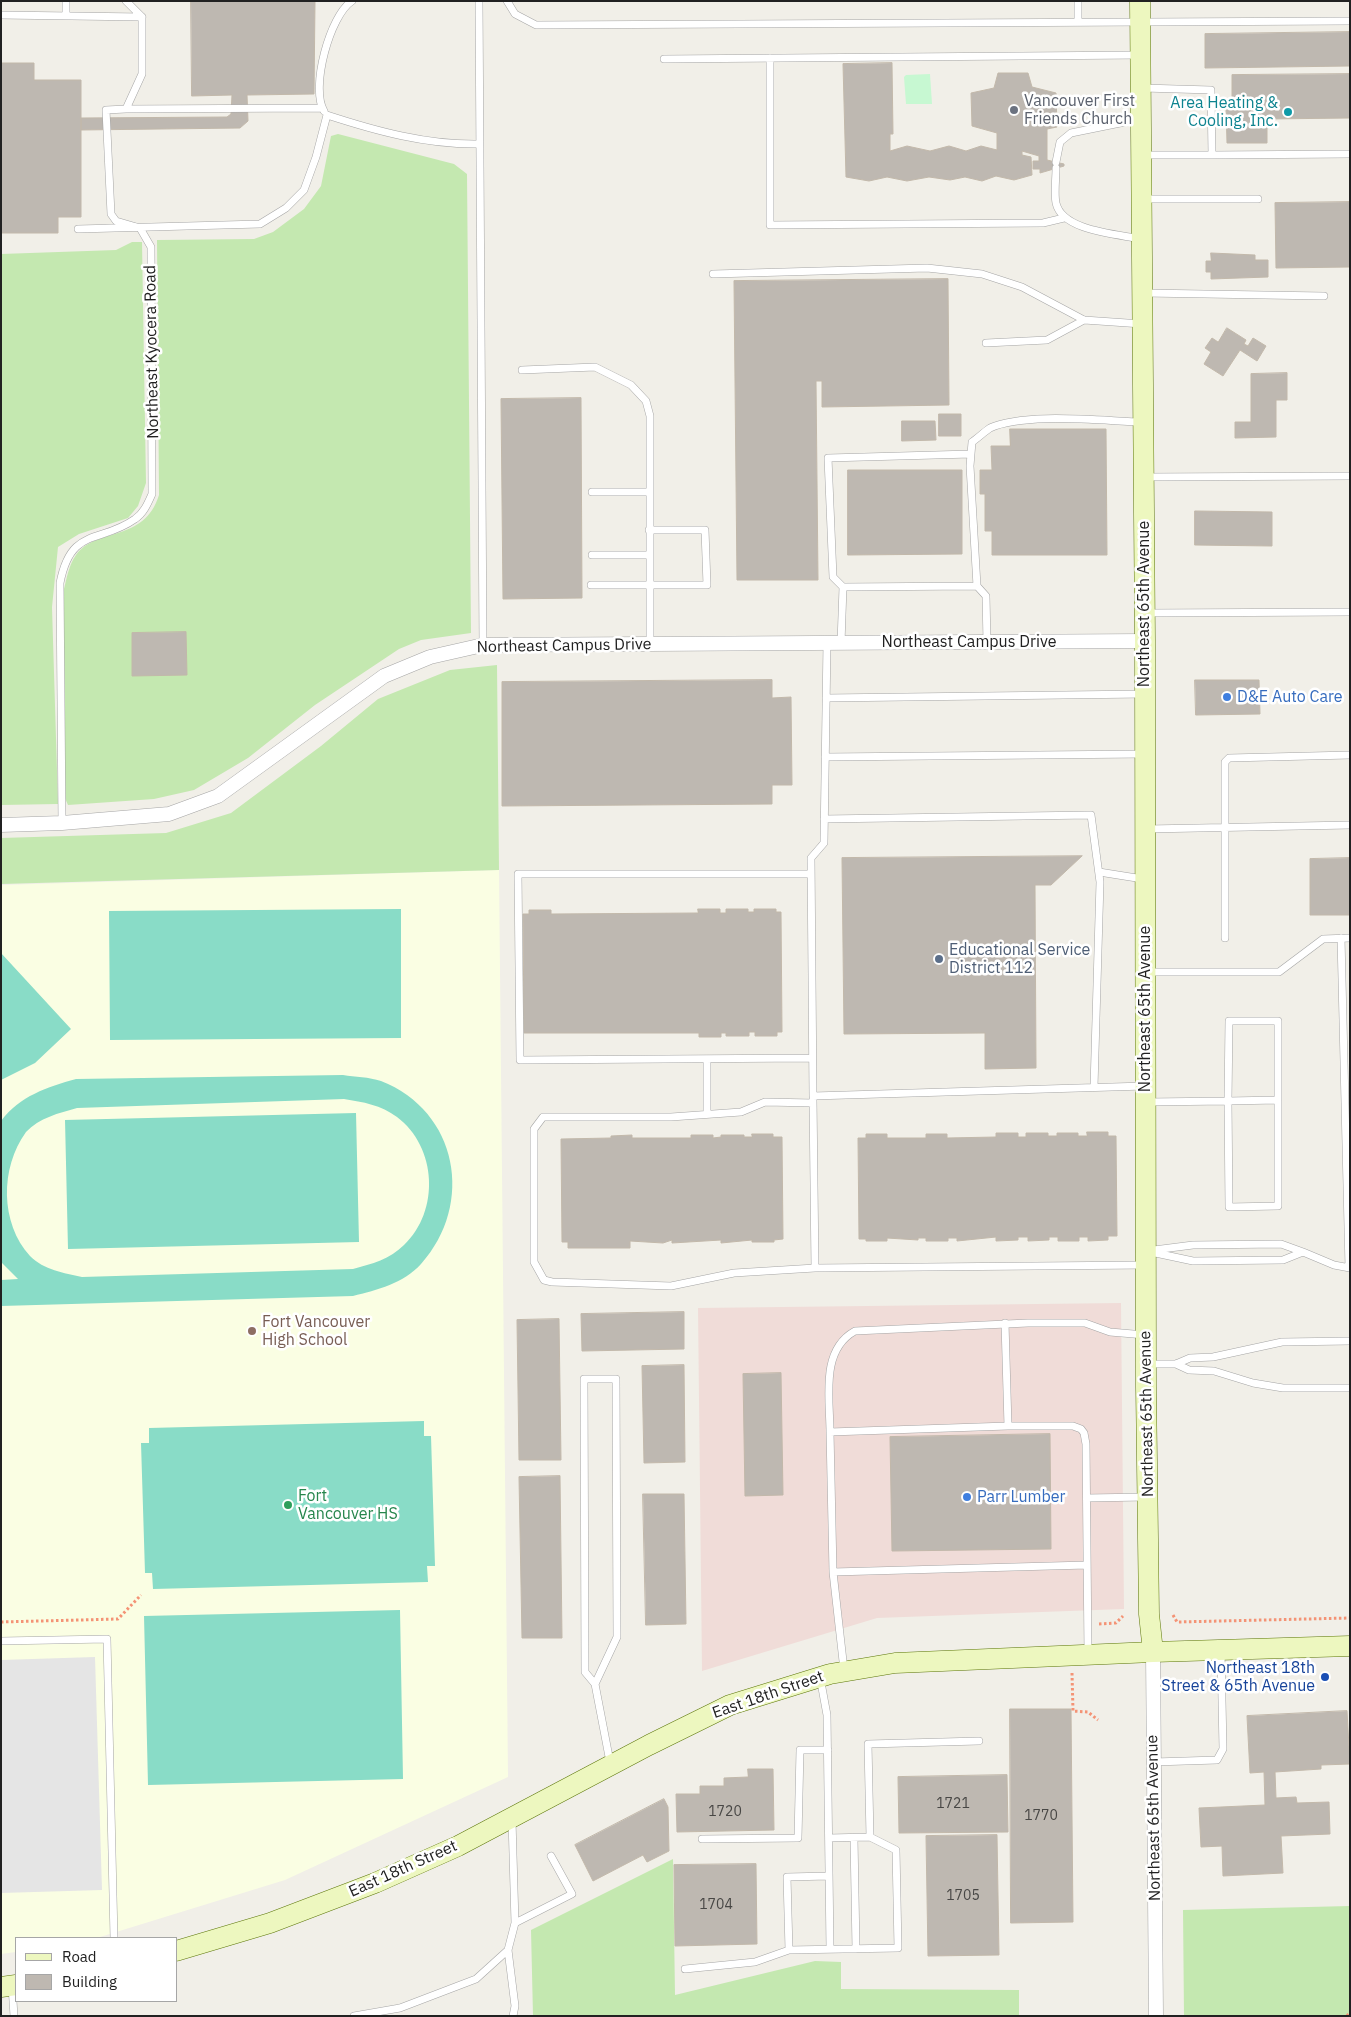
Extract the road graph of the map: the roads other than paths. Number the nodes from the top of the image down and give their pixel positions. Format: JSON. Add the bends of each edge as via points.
{"nodes":[{"id":1,"x":66,"y":1,"type":"edge"},
{"id":2,"x":126,"y":1,"type":"edge"},
{"id":3,"x":352,"y":1,"type":"edge"},
{"id":4,"x":479,"y":1,"type":"edge"},
{"id":5,"x":507,"y":1,"type":"edge"},
{"id":6,"x":1078,"y":1,"type":"edge"},
{"id":7,"x":1140,"y":11,"type":"edge"},
{"id":8,"x":1,"y":15,"type":"edge"},
{"id":9,"x":66,"y":15,"type":"junction"},
{"id":10,"x":142,"y":17,"type":"junction"},
{"id":11,"x":1078,"y":21,"type":"junction"},
{"id":12,"x":1350,"y":21,"type":"edge"},
{"id":13,"x":1140,"y":55,"type":"junction"},
{"id":14,"x":770,"y":58,"type":"junction"},
{"id":15,"x":664,"y":59,"type":"dead end"},
{"id":16,"x":1140,"y":88,"type":"junction"},
{"id":17,"x":322,"y":108,"type":"junction"},
{"id":18,"x":126,"y":109,"type":"junction"},
{"id":19,"x":327,"y":115,"type":"junction"},
{"id":20,"x":1141,"y":119,"type":"junction"},
{"id":21,"x":479,"y":144,"type":"junction"},
{"id":22,"x":1350,"y":154,"type":"edge"},
{"id":23,"x":1141,"y":155,"type":"junction"},
{"id":24,"x":1212,"y":155,"type":"junction"},
{"id":25,"x":1141,"y":199,"type":"junction"},
{"id":26,"x":1258,"y":200,"type":"dead end"},
{"id":27,"x":1064,"y":218,"type":"junction"},
{"id":28,"x":78,"y":228,"type":"dead end"},
{"id":29,"x":140,"y":228,"type":"junction"},
{"id":30,"x":1142,"y":239,"type":"junction"},
{"id":31,"x":713,"y":274,"type":"dead end"},
{"id":32,"x":1142,"y":293,"type":"junction"},
{"id":33,"x":1324,"y":296,"type":"dead end"},
{"id":34,"x":1084,"y":320,"type":"junction"},
{"id":35,"x":1142,"y":324,"type":"junction"},
{"id":36,"x":986,"y":343,"type":"dead end"},
{"id":37,"x":522,"y":370,"type":"dead end"},
{"id":38,"x":1143,"y":422,"type":"junction"},
{"id":39,"x":971,"y":454,"type":"junction"},
{"id":40,"x":1350,"y":476,"type":"edge"},
{"id":41,"x":1143,"y":478,"type":"junction"},
{"id":42,"x":592,"y":492,"type":"dead end"},
{"id":43,"x":650,"y":492,"type":"junction"},
{"id":44,"x":650,"y":530,"type":"junction"},
{"id":45,"x":592,"y":556,"type":"dead end"},
{"id":46,"x":650,"y":556,"type":"junction"},
{"id":47,"x":592,"y":585,"type":"dead end"},
{"id":48,"x":650,"y":586,"type":"junction"},
{"id":49,"x":976,"y":586,"type":"junction"},
{"id":50,"x":843,"y":587,"type":"junction"},
{"id":51,"x":1350,"y":612,"type":"edge"},
{"id":52,"x":1144,"y":613,"type":"junction"},
{"id":53,"x":1145,"y":641,"type":"junction"},
{"id":54,"x":987,"y":642,"type":"junction"},
{"id":55,"x":841,"y":643,"type":"junction"},
{"id":56,"x":650,"y":644,"type":"junction"},
{"id":57,"x":827,"y":644,"type":"junction"},
{"id":58,"x":483,"y":645,"type":"junction"},
{"id":59,"x":1145,"y":694,"type":"junction"},
{"id":60,"x":826,"y":698,"type":"junction"},
{"id":61,"x":1145,"y":754,"type":"junction"},
{"id":62,"x":1350,"y":755,"type":"edge"},
{"id":63,"x":825,"y":757,"type":"junction"},
{"id":64,"x":824,"y":819,"type":"junction"},
{"id":65,"x":62,"y":823,"type":"junction"},
{"id":66,"x":1,"y":825,"type":"edge"},
{"id":67,"x":1350,"y":825,"type":"edge"},
{"id":68,"x":1224,"y":827,"type":"junction"},
{"id":69,"x":1145,"y":829,"type":"junction"},
{"id":70,"x":1098,"y":872,"type":"junction"},
{"id":71,"x":811,"y":874,"type":"junction"},
{"id":72,"x":1145,"y":879,"type":"junction"},
{"id":73,"x":1225,"y":938,"type":"dead end"},
{"id":74,"x":1342,"y":938,"type":"junction"},
{"id":75,"x":1350,"y":938,"type":"edge"},
{"id":76,"x":1145,"y":972,"type":"junction"},
{"id":77,"x":812,"y":1058,"type":"junction"},
{"id":78,"x":707,"y":1059,"type":"junction"},
{"id":79,"x":1094,"y":1087,"type":"junction"},
{"id":80,"x":1145,"y":1094,"type":"junction"},
{"id":81,"x":813,"y":1100,"type":"junction"},
{"id":82,"x":1278,"y":1100,"type":"junction"},
{"id":83,"x":1228,"y":1101,"type":"junction"},
{"id":84,"x":707,"y":1114,"type":"junction"},
{"id":85,"x":1303,"y":1252,"type":"junction"},
{"id":86,"x":1146,"y":1258,"type":"junction"},
{"id":87,"x":815,"y":1268,"type":"junction"},
{"id":88,"x":1349,"y":1268,"type":"edge"},
{"id":89,"x":1005,"y":1324,"type":"junction"},
{"id":90,"x":1146,"y":1336,"type":"junction"},
{"id":91,"x":1350,"y":1341,"type":"edge"},
{"id":92,"x":1146,"y":1364,"type":"junction"},
{"id":93,"x":1176,"y":1364,"type":"junction"},
{"id":94,"x":1350,"y":1388,"type":"edge"},
{"id":95,"x":1008,"y":1426,"type":"junction"},
{"id":96,"x":830,"y":1432,"type":"junction"},
{"id":97,"x":1148,"y":1496,"type":"junction"},
{"id":98,"x":1087,"y":1498,"type":"junction"},
{"id":99,"x":1087,"y":1565,"type":"junction"},
{"id":100,"x":833,"y":1572,"type":"junction"},
{"id":101,"x":1,"y":1642,"type":"edge"},
{"id":102,"x":1350,"y":1646,"type":"edge"},
{"id":103,"x":1221,"y":1649,"type":"junction"},
{"id":104,"x":1153,"y":1652,"type":"junction"},
{"id":105,"x":1080,"y":1655,"type":"junction"},
{"id":106,"x":844,"y":1671,"type":"junction"},
{"id":107,"x":820,"y":1677,"type":"junction"},
{"id":108,"x":595,"y":1684,"type":"junction"},
{"id":109,"x":979,"y":1741,"type":"dead end"},
{"id":110,"x":828,"y":1750,"type":"junction"},
{"id":111,"x":1154,"y":1762,"type":"junction"},
{"id":112,"x":611,"y":1765,"type":"junction"},
{"id":113,"x":512,"y":1817,"type":"junction"},
{"id":114,"x":870,"y":1837,"type":"junction"},
{"id":115,"x":829,"y":1838,"type":"junction"},
{"id":116,"x":854,"y":1838,"type":"junction"},
{"id":117,"x":702,"y":1839,"type":"dead end"},
{"id":118,"x":551,"y":1856,"type":"dead end"},
{"id":119,"x":829,"y":1876,"type":"junction"},
{"id":120,"x":515,"y":1922,"type":"junction"},
{"id":121,"x":114,"y":1937,"type":"edge"},
{"id":122,"x":830,"y":1949,"type":"junction"},
{"id":123,"x":856,"y":1949,"type":"junction"},
{"id":124,"x":178,"y":1950,"type":"edge"},
{"id":125,"x":508,"y":1950,"type":"junction"},
{"id":126,"x":789,"y":1950,"type":"junction"},
{"id":127,"x":686,"y":1969,"type":"dead end"},
{"id":128,"x":10,"y":1986,"type":"edge"},
{"id":129,"x":14,"y":2016,"type":"edge"},
{"id":130,"x":354,"y":2016,"type":"edge"},
{"id":131,"x":512,"y":2016,"type":"edge"},
{"id":132,"x":1156,"y":2016,"type":"edge"}],
"edges":[{"from":1,"to":9,"type":"lane"},
{"from":2,"to":10,"type":"lane"},
{"from":3,"to":17,"type":"lane","via":[[345,6],[329,38],[318,77]]},
{"from":4,"to":21,"type":"lane"},
{"from":5,"to":11,"type":"lane","via":[[514,14],[536,25]]},
{"from":6,"to":11,"type":"lane"},
{"from":7,"to":11,"type":"lane"},
{"from":7,"to":12,"type":"lane"},
{"from":7,"to":13,"type":"street","name":"Northeast 65th Avenue"},
{"from":8,"to":9,"type":"lane"},
{"from":9,"to":10,"type":"lane"},
{"from":10,"to":18,"type":"lane","via":[[142,74]]},
{"from":13,"to":14,"type":"lane"},
{"from":13,"to":16,"type":"street","name":"Northeast 65th Avenue"},
{"from":14,"to":15,"type":"lane"},
{"from":14,"to":27,"type":"lane","via":[[770,225],[1043,223]]},
{"from":16,"to":20,"type":"street","name":"Northeast 65th Avenue"},
{"from":16,"to":24,"type":"lane","via":[[1211,90]]},
{"from":17,"to":18,"type":"lane"},
{"from":17,"to":19,"type":"lane"},
{"from":18,"to":29,"type":"lane","via":[[106,110],[110,214],[116,221]]},
{"from":19,"to":21,"type":"lane","via":[[427,142]]},
{"from":19,"to":29,"type":"lane","via":[[304,190],[286,208],[260,224]]},
{"from":20,"to":23,"type":"street","name":"Northeast 65th Avenue"},
{"from":20,"to":27,"type":"lane","via":[[1071,133],[1060,142],[1056,203]]},
{"from":21,"to":58,"type":"lane"},
{"from":22,"to":24,"type":"lane"},
{"from":23,"to":24,"type":"lane"},
{"from":23,"to":25,"type":"street","name":"Northeast 65th Avenue"},
{"from":25,"to":26,"type":"lane"},
{"from":25,"to":30,"type":"street","name":"Northeast 65th Avenue"},
{"from":27,"to":30,"type":"lane","via":[[1078,226]]},
{"from":28,"to":29,"type":"lane"},
{"from":29,"to":65,"type":"lane","name":"Northeast Kyocera Road","via":[[151,247],[152,494],[146,508],[135,519],[83,541],[71,552],[63,567],[60,583]]},
{"from":30,"to":32,"type":"street","name":"Northeast 65th Avenue"},
{"from":31,"to":34,"type":"lane","via":[[927,268],[982,274],[1022,287]]},
{"from":32,"to":33,"type":"lane"},
{"from":32,"to":35,"type":"street","name":"Northeast 65th Avenue"},
{"from":34,"to":35,"type":"lane"},
{"from":34,"to":36,"type":"lane","via":[[1047,340]]},
{"from":35,"to":38,"type":"street","name":"Northeast 65th Avenue"},
{"from":37,"to":43,"type":"lane","via":[[594,367],[630,385],[646,401],[650,416]]},
{"from":38,"to":39,"type":"lane","via":[[1039,420],[1006,423],[990,429],[972,442]]},
{"from":38,"to":41,"type":"street","name":"Northeast 65th Avenue"},
{"from":39,"to":49,"type":"lane"},
{"from":39,"to":50,"type":"lane","via":[[828,458],[833,577]]},
{"from":40,"to":41,"type":"lane"},
{"from":41,"to":52,"type":"street","name":"Northeast 65th Avenue"},
{"from":42,"to":43,"type":"lane"},
{"from":43,"to":44,"type":"lane"},
{"from":44,"to":46,"type":"lane"},
{"from":44,"to":48,"type":"lane","via":[[705,530],[707,585]]},
{"from":45,"to":46,"type":"lane"},
{"from":46,"to":48,"type":"lane"},
{"from":47,"to":48,"type":"lane"},
{"from":48,"to":56,"type":"lane"},
{"from":49,"to":50,"type":"lane"},
{"from":49,"to":54,"type":"lane","via":[[986,596]]},
{"from":50,"to":55,"type":"lane"},
{"from":51,"to":52,"type":"lane"},
{"from":52,"to":53,"type":"street","name":"Northeast 65th Avenue"},
{"from":53,"to":54,"type":"street","name":"Northeast Campus Drive"},
{"from":53,"to":59,"type":"street","name":"Northeast 65th Avenue"},
{"from":54,"to":55,"type":"street","name":"Northeast Campus Drive"},
{"from":55,"to":57,"type":"street","name":"Northeast Campus Drive"},
{"from":56,"to":57,"type":"street","name":"Northeast Campus Drive"},
{"from":56,"to":58,"type":"street","name":"Northeast Campus Drive"},
{"from":57,"to":60,"type":"lane"},
{"from":58,"to":65,"type":"street","name":"Northeast Campus Drive","via":[[430,657],[384,676],[218,796],[169,814]]},
{"from":59,"to":60,"type":"lane"},
{"from":59,"to":61,"type":"street","name":"Northeast 65th Avenue"},
{"from":60,"to":63,"type":"lane"},
{"from":61,"to":63,"type":"lane"},
{"from":61,"to":69,"type":"street","name":"Northeast 65th Avenue"},
{"from":62,"to":68,"type":"lane","via":[[1229,758],[1223,766]]},
{"from":63,"to":64,"type":"lane"},
{"from":64,"to":70,"type":"lane","via":[[1091,815]]},
{"from":64,"to":71,"type":"lane","via":[[824,843],[811,858]]},
{"from":65,"to":66,"type":"street","name":"Northeast Campus Drive"},
{"from":67,"to":68,"type":"lane"},
{"from":68,"to":69,"type":"lane"},
{"from":68,"to":73,"type":"lane"},
{"from":69,"to":72,"type":"street","name":"Northeast 65th Avenue"},
{"from":70,"to":72,"type":"lane"},
{"from":70,"to":79,"type":"lane"},
{"from":71,"to":77,"type":"lane"},
{"from":71,"to":78,"type":"lane","via":[[518,874],[520,1060]]},
{"from":72,"to":76,"type":"street","name":"Northeast 65th Avenue"},
{"from":74,"to":75,"type":"lane"},
{"from":74,"to":76,"type":"lane","via":[[1323,939],[1279,972]]},
{"from":74,"to":88,"type":"lane"},
{"from":76,"to":80,"type":"street","name":"Northeast 65th Avenue"},
{"from":77,"to":78,"type":"lane"},
{"from":77,"to":81,"type":"lane"},
{"from":78,"to":84,"type":"lane"},
{"from":79,"to":80,"type":"lane"},
{"from":79,"to":81,"type":"lane"},
{"from":80,"to":83,"type":"lane"},
{"from":80,"to":86,"type":"street","name":"Northeast 65th Avenue"},
{"from":81,"to":84,"type":"lane","via":[[766,1102],[741,1112]]},
{"from":81,"to":87,"type":"lane"},
{"from":82,"to":83,"type":"lane"},
{"from":82,"to":83,"type":"lane","via":[[1278,1021],[1229,1020]]},
{"from":82,"to":83,"type":"lane","via":[[1278,1206],[1229,1207]]},
{"from":84,"to":87,"type":"lane","via":[[543,1117],[534,1129],[534,1262],[539,1273],[544,1280],[552,1282],[672,1286],[734,1273]]},
{"from":85,"to":86,"type":"lane","via":[[1283,1260]]},
{"from":85,"to":86,"type":"lane","via":[[1281,1244],[1193,1245]]},
{"from":85,"to":88,"type":"lane"},
{"from":86,"to":87,"type":"lane"},
{"from":86,"to":90,"type":"street","name":"Northeast 65th Avenue"},
{"from":89,"to":90,"type":"lane","via":[[1085,1324],[1110,1332]]},
{"from":89,"to":95,"type":"lane"},
{"from":89,"to":96,"type":"lane","via":[[870,1329],[854,1331],[843,1337],[830,1365]]},
{"from":90,"to":92,"type":"street","name":"Northeast 65th Avenue"},
{"from":91,"to":93,"type":"lane","via":[[1282,1342],[1213,1358],[1190,1358]]},
{"from":92,"to":93,"type":"lane"},
{"from":92,"to":97,"type":"street","name":"Northeast 65th Avenue"},
{"from":93,"to":94,"type":"lane","via":[[1189,1370],[1214,1371],[1283,1388]]},
{"from":95,"to":96,"type":"lane"},
{"from":95,"to":98,"type":"lane","via":[[1073,1426],[1081,1429],[1085,1438]]},
{"from":96,"to":100,"type":"lane"},
{"from":97,"to":98,"type":"lane"},
{"from":97,"to":104,"type":"street","name":"Northeast 65th Avenue","via":[[1149,1614]]},
{"from":98,"to":99,"type":"lane"},
{"from":99,"to":100,"type":"lane"},
{"from":99,"to":105,"type":"lane","via":[[1088,1625]]},
{"from":100,"to":106,"type":"lane"},
{"from":101,"to":121,"type":"lane","via":[[107,1639]]},
{"from":102,"to":103,"type":"street","name":"East 18th Street"},
{"from":103,"to":104,"type":"street","name":"East 18th Street"},
{"from":103,"to":111,"type":"lane","via":[[1222,1749],[1217,1760]]},
{"from":104,"to":105,"type":"street","name":"East 18th Street"},
{"from":104,"to":111,"type":"street","name":"Northeast 65th Avenue"},
{"from":105,"to":106,"type":"street","name":"East 18th Street","via":[[896,1663]]},
{"from":106,"to":107,"type":"street","name":"East 18th Street"},
{"from":107,"to":110,"type":"lane","via":[[827,1715]]},
{"from":107,"to":112,"type":"street","name":"East 18th Street","via":[[730,1705]]},
{"from":108,"to":108,"type":"lane","via":[[617,1637],[616,1379],[584,1379],[586,1672]]},
{"from":108,"to":112,"type":"lane"},
{"from":109,"to":114,"type":"lane","via":[[868,1744]]},
{"from":110,"to":115,"type":"lane"},
{"from":110,"to":117,"type":"lane","via":[[800,1750],[798,1838]]},
{"from":111,"to":132,"type":"street","name":"Northeast 65th Avenue"},
{"from":112,"to":113,"type":"street","name":"East 18th Street"},
{"from":113,"to":120,"type":"lane"},
{"from":113,"to":124,"type":"street","name":"East 18th Street","via":[[458,1846],[366,1887],[270,1923]]},
{"from":114,"to":116,"type":"lane"},
{"from":114,"to":123,"type":"lane","via":[[896,1850],[898,1948]]},
{"from":115,"to":116,"type":"lane"},
{"from":115,"to":119,"type":"lane"},
{"from":116,"to":123,"type":"lane"},
{"from":118,"to":120,"type":"lane","via":[[572,1894]]},
{"from":119,"to":122,"type":"lane"},
{"from":119,"to":126,"type":"lane","via":[[787,1876]]},
{"from":120,"to":125,"type":"lane"},
{"from":122,"to":123,"type":"lane"},
{"from":122,"to":126,"type":"lane"},
{"from":125,"to":130,"type":"lane","via":[[476,1979],[400,2008]]},
{"from":125,"to":131,"type":"lane","via":[[515,2006]]},
{"from":126,"to":127,"type":"lane","via":[[755,1962]]},
{"from":128,"to":129,"type":"lane"}]}
